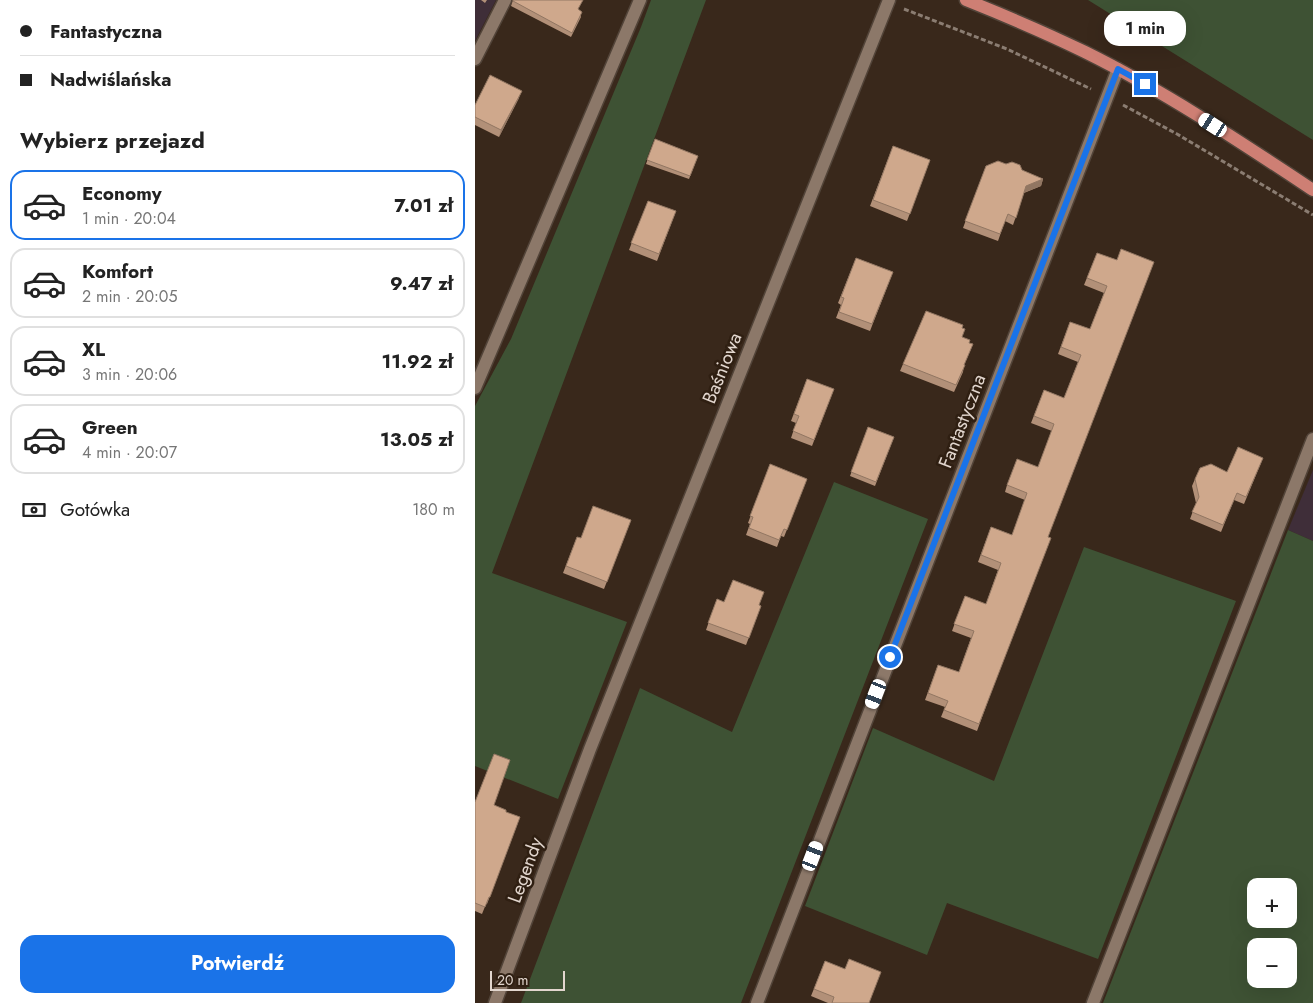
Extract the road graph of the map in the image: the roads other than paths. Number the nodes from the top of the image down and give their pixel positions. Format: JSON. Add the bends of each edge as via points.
{"nodes":[{"id":1,"x":505,"y":0,"type":"edge"},
{"id":2,"x":640,"y":0,"type":"edge"},
{"id":3,"x":889,"y":0,"type":"edge"},
{"id":4,"x":966,"y":0,"type":"edge"},
{"id":5,"x":475,"y":59,"type":"edge"},
{"id":6,"x":1118,"y":69,"type":"junction"},
{"id":7,"x":1313,"y":190,"type":"edge"},
{"id":8,"x":475,"y":388,"type":"edge"},
{"id":9,"x":1313,"y":439,"type":"edge"},
{"id":10,"x":590,"y":749,"type":"joint"},
{"id":11,"x":495,"y":1003,"type":"edge"},
{"id":12,"x":757,"y":1003,"type":"edge"},
{"id":13,"x":1093,"y":1003,"type":"edge"}],
"edges":[{"from":1,"to":5,"type":"street"},
{"from":2,"to":8,"type":"street"},
{"from":3,"to":10,"type":"street","name":"Baśniowa"},
{"from":4,"to":6,"type":"main road"},
{"from":6,"to":7,"type":"main road","via":[[1213,125]]},
{"from":6,"to":12,"type":"street","name":"Fantastyczna"},
{"from":9,"to":13,"type":"street"},
{"from":10,"to":11,"type":"street","name":"Legendy"}]}
